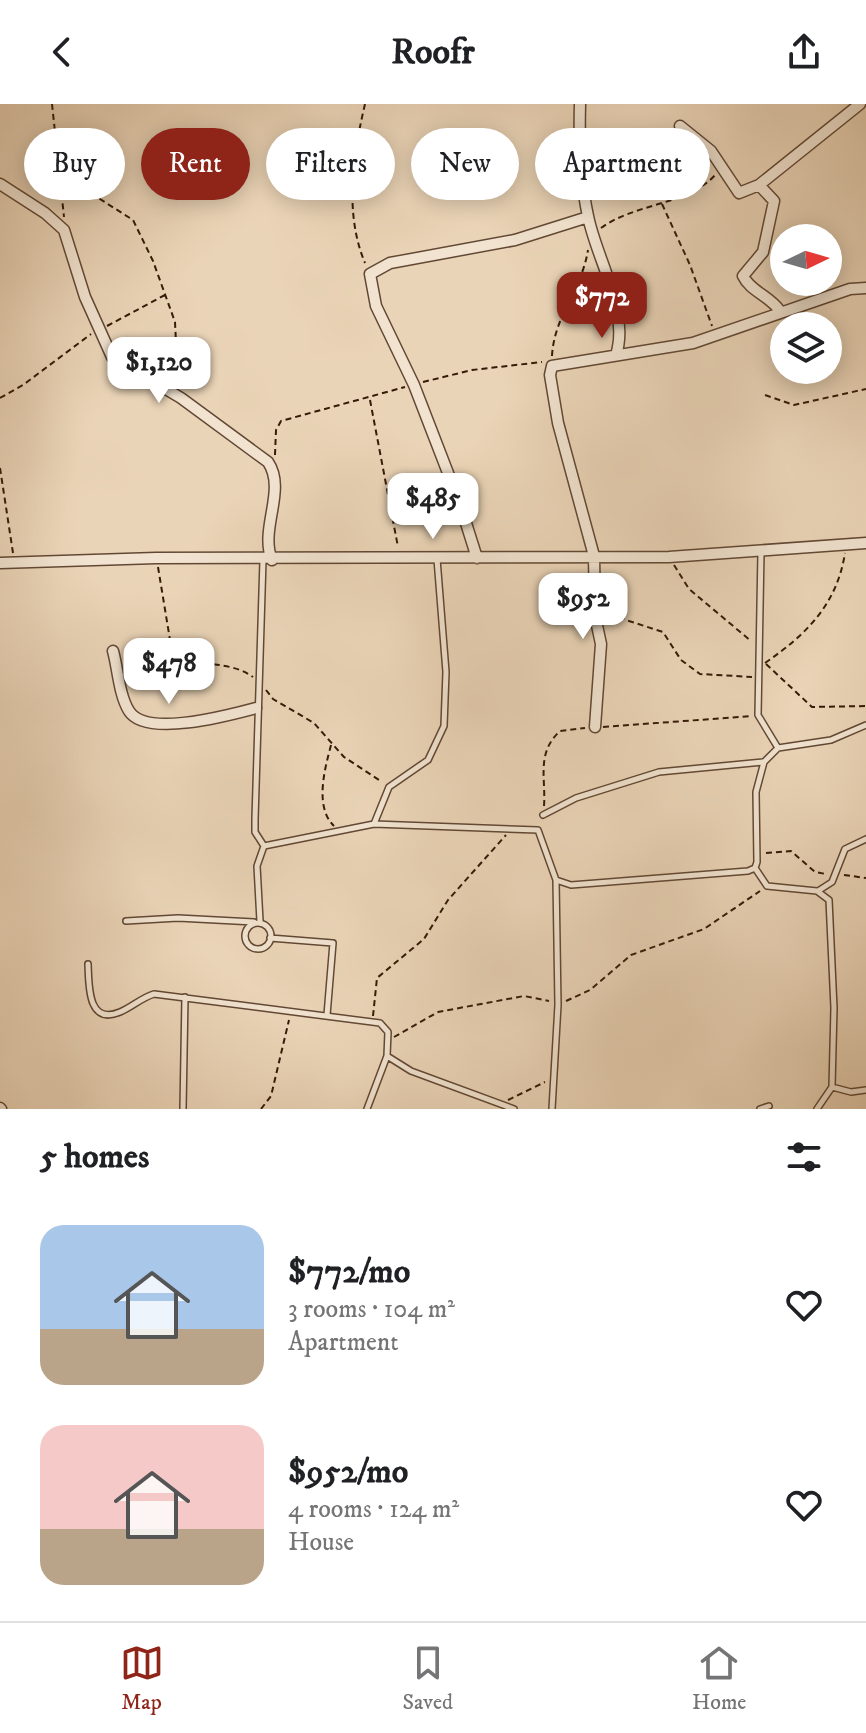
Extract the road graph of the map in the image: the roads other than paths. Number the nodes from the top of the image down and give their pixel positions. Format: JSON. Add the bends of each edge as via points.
{"nodes":[{"id":1,"x":580,"y":104,"type":"edge"},
{"id":2,"x":860,"y":104,"type":"edge"},
{"id":3,"x":680,"y":126,"type":"dead end"},
{"id":4,"x":0,"y":184,"type":"edge"},
{"id":5,"x":759,"y":185,"type":"junction"},
{"id":6,"x":588,"y":217,"type":"junction"},
{"id":7,"x":866,"y":288,"type":"edge"},
{"id":8,"x":780,"y":311,"type":"junction"},
{"id":9,"x":616,"y":355,"type":"junction"},
{"id":10,"x":866,"y":543,"type":"edge"},
{"id":11,"x":761,"y":551,"type":"junction"},
{"id":12,"x":594,"y":556,"type":"junction"},
{"id":13,"x":436,"y":558,"type":"junction"},
{"id":14,"x":477,"y":558,"type":"junction"},
{"id":15,"x":267,"y":560,"type":"junction"},
{"id":16,"x":0,"y":563,"type":"edge"},
{"id":17,"x":113,"y":651,"type":"dead end"},
{"id":18,"x":256,"y":708,"type":"junction"},
{"id":19,"x":866,"y":725,"type":"edge"},
{"id":20,"x":595,"y":727,"type":"road end"},
{"id":21,"x":778,"y":748,"type":"junction"},
{"id":22,"x":764,"y":762,"type":"junction"},
{"id":23,"x":543,"y":815,"type":"road end"},
{"id":24,"x":374,"y":824,"type":"junction"},
{"id":25,"x":866,"y":839,"type":"edge"},
{"id":26,"x":264,"y":846,"type":"junction"},
{"id":27,"x":755,"y":868,"type":"junction"},
{"id":28,"x":556,"y":880,"type":"junction"},
{"id":29,"x":817,"y":891,"type":"junction"},
{"id":30,"x":126,"y":921,"type":"dead end"},
{"id":31,"x":257,"y":922,"type":"junction"},
{"id":32,"x":270,"y":938,"type":"junction"},
{"id":33,"x":88,"y":964,"type":"dead end"},
{"id":34,"x":185,"y":997,"type":"junction"},
{"id":35,"x":327,"y":1015,"type":"junction"},
{"id":36,"x":387,"y":1056,"type":"junction"},
{"id":37,"x":832,"y":1087,"type":"junction"},
{"id":38,"x":866,"y":1090,"type":"edge"},
{"id":39,"x":769,"y":1106,"type":"dead end"},
{"id":40,"x":183,"y":1109,"type":"edge"},
{"id":41,"x":367,"y":1109,"type":"edge"},
{"id":42,"x":514,"y":1109,"type":"edge"},
{"id":43,"x":552,"y":1109,"type":"edge"},
{"id":44,"x":760,"y":1109,"type":"edge"},
{"id":45,"x":817,"y":1109,"type":"edge"}],
"edges":[{"from":1,"to":6,"type":"street"},
{"from":2,"to":5,"type":"street"},
{"from":3,"to":5,"type":"street","via":[[711,151],[739,193]]},
{"from":4,"to":15,"type":"street","via":[[64,230],[112,357],[181,398],[268,462],[275,477]]},
{"from":5,"to":8,"type":"street","via":[[774,201],[773,210],[763,252],[743,276]]},
{"from":6,"to":9,"type":"street","via":[[616,311]]},
{"from":6,"to":14,"type":"street","via":[[515,240],[390,263],[370,274],[376,306],[414,385]]},
{"from":7,"to":8,"type":"street"},
{"from":8,"to":9,"type":"street","via":[[668,348]]},
{"from":9,"to":12,"type":"street","via":[[560,363],[550,371],[558,423]]},
{"from":10,"to":11,"type":"street"},
{"from":11,"to":12,"type":"street"},
{"from":11,"to":21,"type":"lane","via":[[758,715]]},
{"from":12,"to":14,"type":"street"},
{"from":12,"to":20,"type":"street","via":[[601,644]]},
{"from":13,"to":14,"type":"street"},
{"from":13,"to":15,"type":"street"},
{"from":13,"to":24,"type":"lane","via":[[446,672],[444,726],[428,760],[389,787]]},
{"from":15,"to":16,"type":"street"},
{"from":15,"to":18,"type":"lane"},
{"from":17,"to":18,"type":"street","via":[[128,710],[145,723],[208,720]]},
{"from":18,"to":26,"type":"lane","via":[[255,832]]},
{"from":19,"to":21,"type":"lane","via":[[831,740]]},
{"from":21,"to":22,"type":"lane"},
{"from":22,"to":23,"type":"lane","via":[[659,772],[576,798]]},
{"from":22,"to":27,"type":"lane","via":[[756,792]]},
{"from":24,"to":26,"type":"lane"},
{"from":24,"to":28,"type":"lane","via":[[538,830]]},
{"from":25,"to":29,"type":"lane","via":[[845,849],[832,882]]},
{"from":26,"to":31,"type":"lane","via":[[257,866]]},
{"from":27,"to":28,"type":"lane","via":[[595,885]]},
{"from":27,"to":29,"type":"lane","via":[[767,886]]},
{"from":28,"to":43,"type":"lane","via":[[558,1005]]},
{"from":29,"to":37,"type":"lane","via":[[831,908]]},
{"from":30,"to":31,"type":"lane"},
{"from":31,"to":32,"type":"lane","via":[[268,929]]},
{"from":31,"to":32,"type":"lane","via":[[245,934],[251,947],[262,949]]},
{"from":32,"to":35,"type":"lane","via":[[333,943]]},
{"from":33,"to":34,"type":"lane","via":[[90,999],[102,1014],[121,1012],[154,994]]},
{"from":34,"to":35,"type":"lane"},
{"from":34,"to":40,"type":"lane"},
{"from":35,"to":36,"type":"lane","via":[[385,1025]]},
{"from":36,"to":41,"type":"lane"},
{"from":36,"to":42,"type":"lane","via":[[411,1071]]},
{"from":37,"to":38,"type":"lane"},
{"from":37,"to":45,"type":"lane"},
{"from":39,"to":44,"type":"lane"}]}
